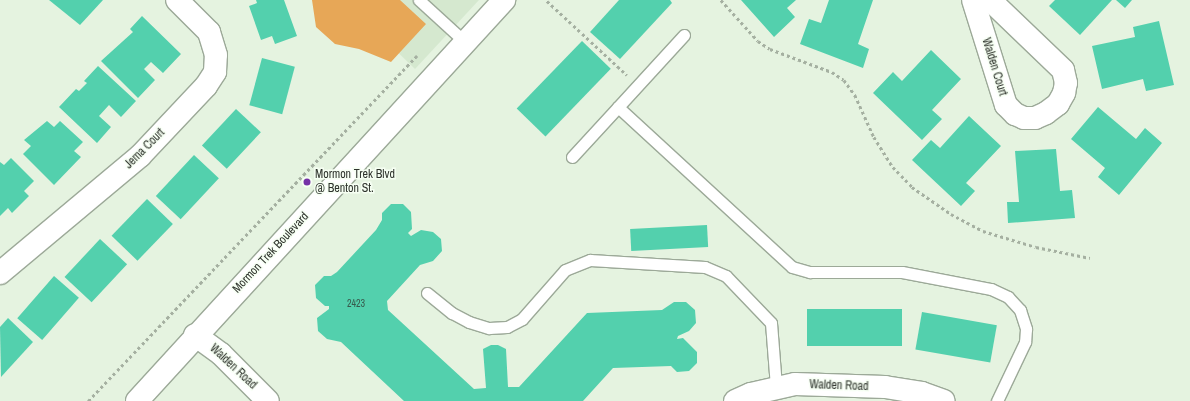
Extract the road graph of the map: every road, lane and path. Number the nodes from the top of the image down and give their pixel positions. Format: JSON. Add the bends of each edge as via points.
{"nodes":[{"id":1,"x":177,"y":0,"type":"edge"},
{"id":2,"x":419,"y":0,"type":"edge"},
{"id":3,"x":504,"y":0,"type":"edge"},
{"id":4,"x":721,"y":0,"type":"edge"},
{"id":5,"x":973,"y":0,"type":"edge"},
{"id":6,"x":990,"y":0,"type":"edge"},
{"id":7,"x":547,"y":1,"type":"edge"},
{"id":8,"x":684,"y":35,"type":"dead end"},
{"id":9,"x":465,"y":42,"type":"junction"},
{"id":10,"x":417,"y":56,"type":"dead end"},
{"id":11,"x":631,"y":79,"type":"dead end"},
{"id":12,"x":618,"y":107,"type":"junction"},
{"id":13,"x":572,"y":157,"type":"dead end"},
{"id":14,"x":1090,"y":258,"type":"dead end"},
{"id":15,"x":0,"y":273,"type":"edge"},
{"id":16,"x":427,"y":293,"type":"dead end"},
{"id":17,"x":195,"y":335,"type":"junction"},
{"id":18,"x":776,"y":387,"type":"junction"},
{"id":19,"x":88,"y":401,"type":"edge"},
{"id":20,"x":137,"y":401,"type":"edge"},
{"id":21,"x":268,"y":401,"type":"edge"},
{"id":22,"x":735,"y":401,"type":"edge"},
{"id":23,"x":944,"y":401,"type":"edge"},
{"id":24,"x":997,"y":401,"type":"edge"}],
"edges":[{"from":1,"to":15,"type":"street","name":"Jema Court","via":[[209,32],[216,55],[215,72],[206,86],[134,162]]},
{"from":2,"to":9,"type":"lane"},
{"from":3,"to":9,"type":"street","name":"Mormon Trek Boulevard"},
{"from":4,"to":14,"type":"path","via":[[758,41],[770,50],[832,72],[844,80],[855,95],[874,137],[893,167],[912,187],[951,214],[983,231],[1016,242]]},
{"from":5,"to":6,"type":"street","name":"Walden Court","via":[[1006,105],[1015,114],[1024,118],[1035,118],[1058,104],[1066,82],[1063,70]]},
{"from":7,"to":11,"type":"path"},
{"from":8,"to":12,"type":"lane"},
{"from":9,"to":17,"type":"street","name":"Mormon Trek Boulevard"},
{"from":10,"to":19,"type":"path"},
{"from":12,"to":13,"type":"lane"},
{"from":12,"to":24,"type":"lane","via":[[792,267],[810,272],[902,272],[991,289],[1008,297],[1020,310],[1026,329],[1024,342]]},
{"from":16,"to":18,"type":"lane","via":[[452,313],[469,322],[489,328],[507,327],[522,319],[565,270],[590,260],[705,267],[726,276],[770,323]]},
{"from":17,"to":20,"type":"street","name":"Mormon Trek Boulevard"},
{"from":17,"to":21,"type":"street","name":"Walden Road","via":[[221,354]]},
{"from":18,"to":22,"type":"street","name":"Walden Road"},
{"from":18,"to":23,"type":"street","name":"Walden Road","via":[[795,384],[886,387],[922,393]]}]}
